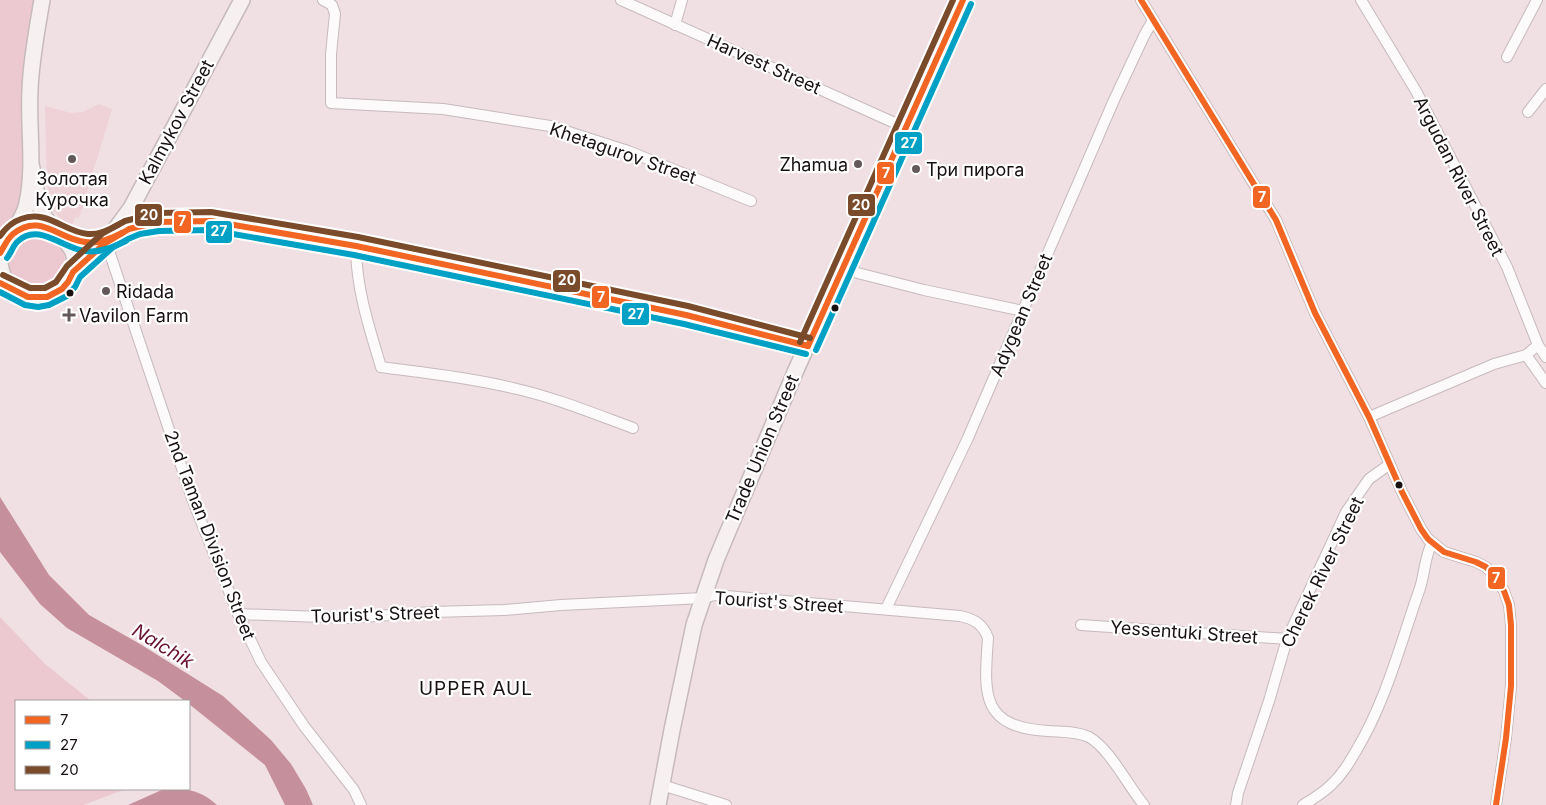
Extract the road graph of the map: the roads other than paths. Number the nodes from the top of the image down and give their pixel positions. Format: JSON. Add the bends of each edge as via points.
{"nodes":[{"id":1,"x":42,"y":0,"type":"edge"},
{"id":2,"x":242,"y":0,"type":"edge"},
{"id":3,"x":324,"y":0,"type":"edge"},
{"id":4,"x":621,"y":0,"type":"edge"},
{"id":5,"x":682,"y":0,"type":"edge"},
{"id":6,"x":963,"y":0,"type":"edge"},
{"id":7,"x":1141,"y":0,"type":"edge"},
{"id":8,"x":1361,"y":0,"type":"edge"},
{"id":9,"x":1537,"y":0,"type":"edge"},
{"id":10,"x":1153,"y":20,"type":"junction"},
{"id":11,"x":675,"y":25,"type":"junction"},
{"id":12,"x":1507,"y":57,"type":"dead end"},
{"id":13,"x":1546,"y":89,"type":"edge"},
{"id":14,"x":1528,"y":112,"type":"dead end"},
{"id":15,"x":906,"y":128,"type":"junction"},
{"id":16,"x":31,"y":164,"type":"junction"},
{"id":17,"x":751,"y":201,"type":"dead end"},
{"id":18,"x":60,"y":232,"type":"junction"},
{"id":19,"x":13,"y":234,"type":"junction"},
{"id":20,"x":106,"y":242,"type":"junction"},
{"id":21,"x":356,"y":246,"type":"junction"},
{"id":22,"x":1,"y":252,"type":"edge"},
{"id":23,"x":842,"y":269,"type":"junction"},
{"id":24,"x":72,"y":273,"type":"junction"},
{"id":25,"x":5,"y":285,"type":"edge"},
{"id":26,"x":1023,"y":311,"type":"junction"},
{"id":27,"x":1538,"y":345,"type":"junction"},
{"id":28,"x":808,"y":346,"type":"junction"},
{"id":29,"x":1526,"y":355,"type":"junction"},
{"id":30,"x":1546,"y":357,"type":"edge"},
{"id":31,"x":1546,"y":383,"type":"edge"},
{"id":32,"x":1369,"y":417,"type":"junction"},
{"id":33,"x":632,"y":428,"type":"dead end"},
{"id":34,"x":1390,"y":464,"type":"junction"},
{"id":35,"x":1432,"y":543,"type":"junction"},
{"id":36,"x":702,"y":598,"type":"junction"},
{"id":37,"x":886,"y":609,"type":"junction"},
{"id":38,"x":238,"y":614,"type":"junction"},
{"id":39,"x":1081,"y":625,"type":"dead end"},
{"id":40,"x":1287,"y":639,"type":"junction"},
{"id":41,"x":662,"y":785,"type":"junction"},
{"id":42,"x":361,"y":805,"type":"edge"},
{"id":43,"x":658,"y":805,"type":"edge"},
{"id":44,"x":726,"y":805,"type":"edge"},
{"id":45,"x":1144,"y":805,"type":"edge"},
{"id":46,"x":1236,"y":805,"type":"edge"},
{"id":47,"x":1303,"y":805,"type":"edge"},
{"id":48,"x":1496,"y":805,"type":"edge"}],
"edges":[{"from":1,"to":16,"type":"street","via":[[30,88]]},
{"from":2,"to":20,"type":"street","name":"Kalmykov Street","via":[[131,208]]},
{"from":3,"to":17,"type":"street","name":"Khetagurov Street","via":[[332,5],[334,14],[330,103],[443,109],[550,126],[628,151]]},
{"from":4,"to":11,"type":"street","name":"Harvest Street"},
{"from":5,"to":11,"type":"street"},
{"from":6,"to":15,"type":"street","name":"Trade Union Street"},
{"from":7,"to":10,"type":"street"},
{"from":8,"to":27,"type":"street","name":"Argudan River Street","via":[[1416,91],[1494,240]]},
{"from":9,"to":12,"type":"street"},
{"from":10,"to":26,"type":"street","name":"Adygean Street","via":[[1118,91]]},
{"from":10,"to":32,"type":"street","via":[[1274,216],[1315,313]]},
{"from":11,"to":15,"type":"street","name":"Harvest Street"},
{"from":13,"to":14,"type":"street"},
{"from":15,"to":23,"type":"street","name":"Trade Union Street"},
{"from":16,"to":18,"type":"street","via":[[42,212]]},
{"from":16,"to":19,"type":"street","via":[[27,203]]},
{"from":18,"to":19,"type":"street","via":[[36,225]]},
{"from":18,"to":20,"type":"street","via":[[82,242]]},
{"from":18,"to":24,"type":"street","via":[[72,251]]},
{"from":19,"to":22,"type":"street"},
{"from":20,"to":21,"type":"street","via":[[142,225],[196,220],[226,222]]},
{"from":20,"to":24,"type":"street"},
{"from":20,"to":38,"type":"street","name":"2nd Taman Division Street","via":[[193,502]]},
{"from":21,"to":28,"type":"street","via":[[686,315]]},
{"from":21,"to":33,"type":"street","via":[[360,293],[381,367],[517,389]]},
{"from":22,"to":25,"type":"street"},
{"from":23,"to":26,"type":"street"},
{"from":23,"to":28,"type":"street","name":"Trade Union Street"},
{"from":24,"to":25,"type":"street","via":[[63,288],[39,298],[28,298]]},
{"from":26,"to":37,"type":"street","name":"Adygean Street","via":[[967,440]]},
{"from":27,"to":29,"type":"street"},
{"from":27,"to":30,"type":"street","name":"Argudan River Street"},
{"from":28,"to":36,"type":"street","name":"Trade Union Street","via":[[734,514]]},
{"from":29,"to":31,"type":"street"},
{"from":29,"to":32,"type":"street","via":[[1494,364]]},
{"from":32,"to":34,"type":"street"},
{"from":34,"to":35,"type":"street","via":[[1417,523]]},
{"from":34,"to":40,"type":"street","name":"Cherek River Street","via":[[1369,479],[1346,512]]},
{"from":35,"to":47,"type":"street","via":[[1420,588],[1372,723],[1338,778]]},
{"from":35,"to":48,"type":"street","via":[[1447,553],[1486,567],[1504,591],[1509,605],[1512,634],[1509,713]]},
{"from":36,"to":37,"type":"street","name":"Tourist's Street","via":[[715,595]]},
{"from":36,"to":38,"type":"street","name":"Tourist's Street","via":[[348,618]]},
{"from":36,"to":41,"type":"street","name":"Trade Union Street","via":[[687,656]]},
{"from":37,"to":45,"type":"street","name":"Tourist's Street","via":[[960,616],[982,626],[988,638],[986,689],[995,711],[1017,727],[1071,732],[1090,738]]},
{"from":38,"to":42,"type":"street","name":"2nd Taman Division Street","via":[[262,662],[304,726],[354,790]]},
{"from":39,"to":40,"type":"street","name":"Yessentuki Street"},
{"from":40,"to":46,"type":"street","name":"Cherek River Street"},
{"from":41,"to":43,"type":"street","name":"Trade Union Street"},
{"from":41,"to":44,"type":"street"}]}
